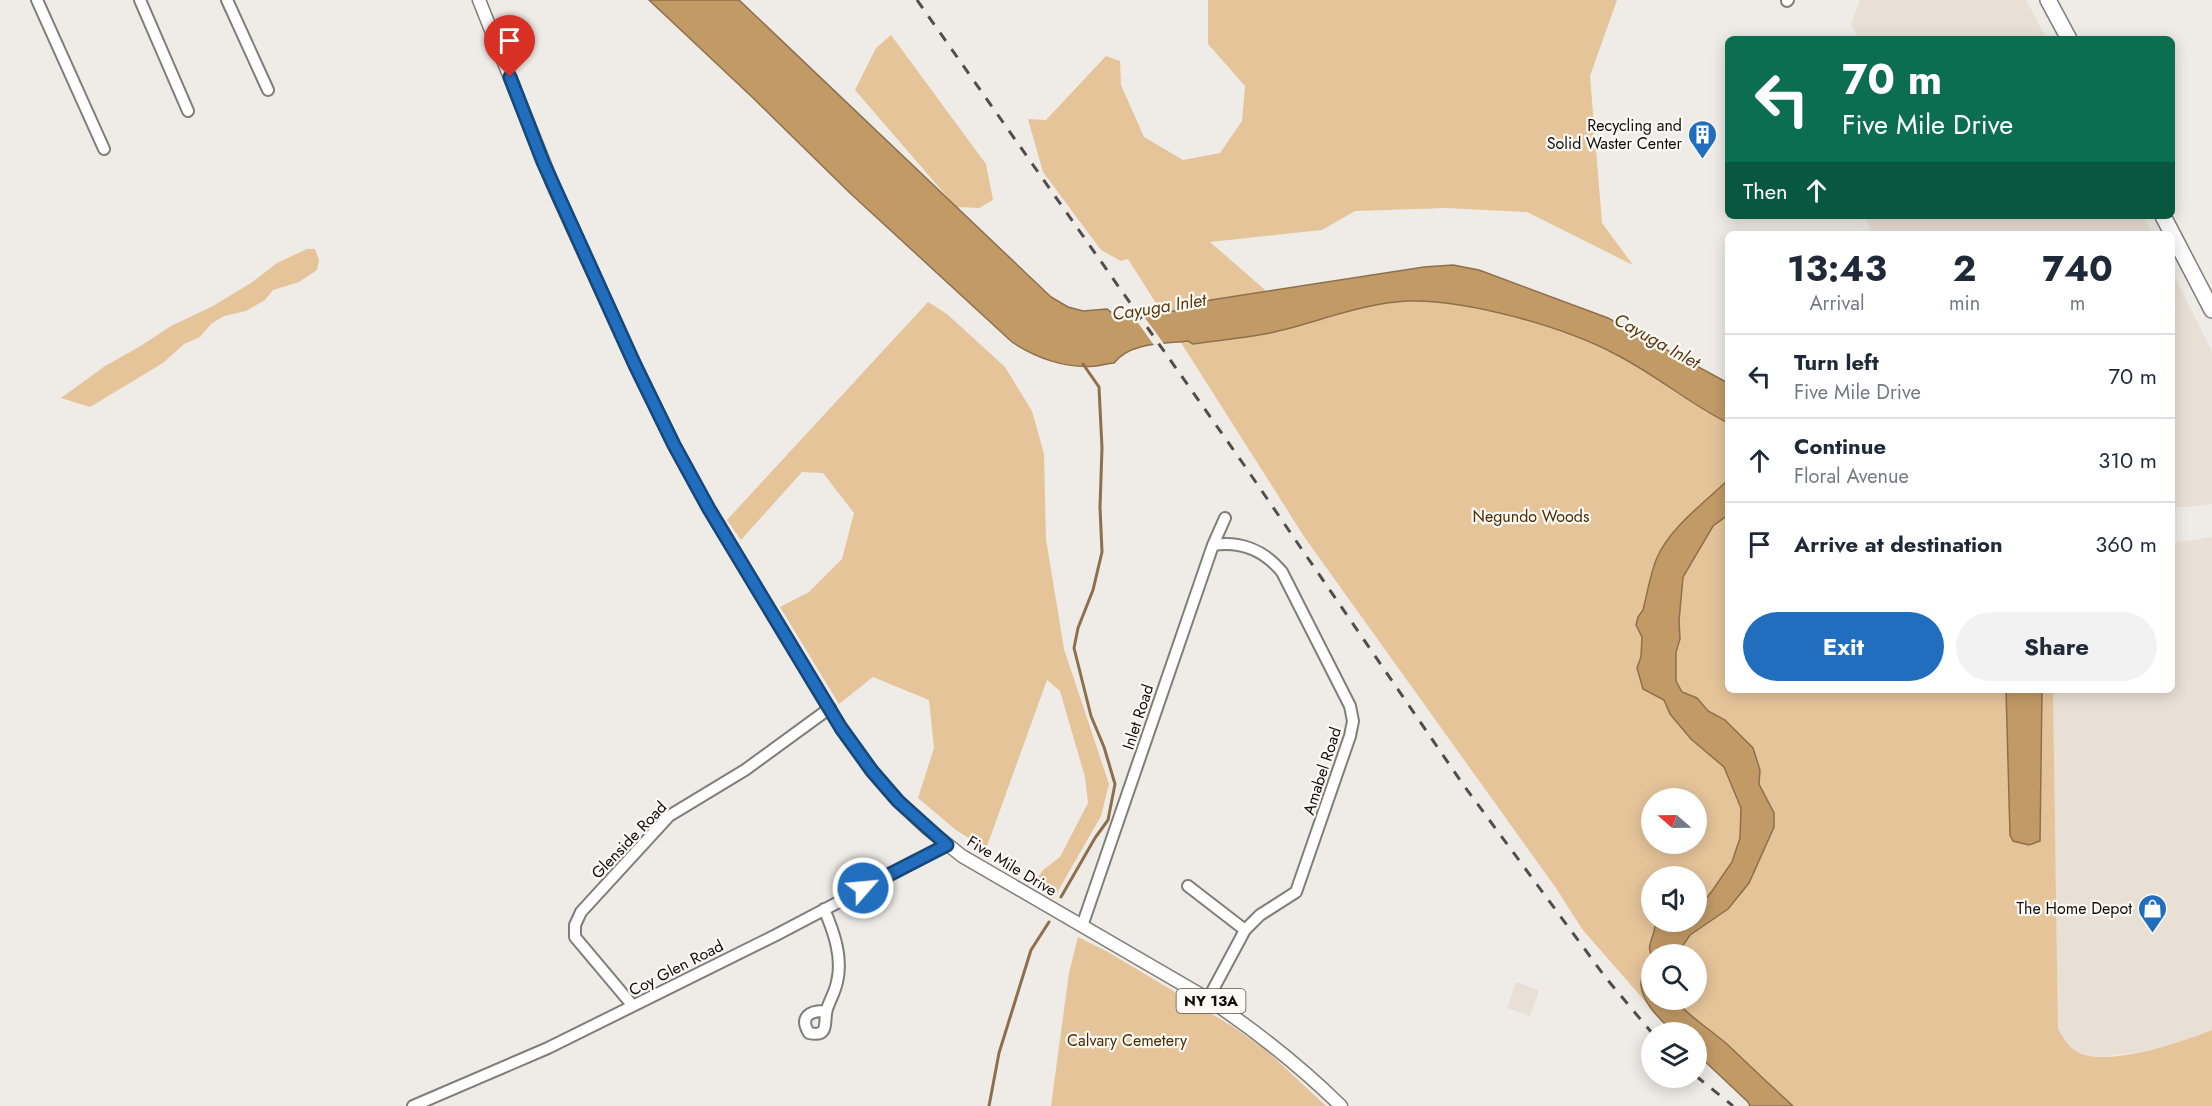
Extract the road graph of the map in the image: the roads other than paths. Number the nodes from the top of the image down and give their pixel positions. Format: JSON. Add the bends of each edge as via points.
{"nodes":[{"id":1,"x":37,"y":0,"type":"edge"},
{"id":2,"x":140,"y":0,"type":"edge"},
{"id":3,"x":227,"y":0,"type":"edge"},
{"id":4,"x":479,"y":0,"type":"edge"},
{"id":5,"x":2048,"y":0,"type":"edge"},
{"id":6,"x":2067,"y":36,"type":"edge"},
{"id":7,"x":268,"y":90,"type":"dead end"},
{"id":8,"x":188,"y":111,"type":"dead end"},
{"id":9,"x":104,"y":148,"type":"dead end"},
{"id":10,"x":2175,"y":239,"type":"edge"},
{"id":11,"x":2212,"y":310,"type":"edge"},
{"id":12,"x":1225,"y":518,"type":"dead end"},
{"id":13,"x":1213,"y":545,"type":"junction"},
{"id":14,"x":830,"y":708,"type":"junction"},
{"id":15,"x":947,"y":845,"type":"junction"},
{"id":16,"x":1188,"y":886,"type":"dead end"},
{"id":17,"x":824,"y":909,"type":"junction"},
{"id":18,"x":1082,"y":926,"type":"junction"},
{"id":19,"x":1245,"y":930,"type":"junction"},
{"id":20,"x":1208,"y":999,"type":"junction"},
{"id":21,"x":633,"y":1006,"type":"junction"},
{"id":22,"x":826,"y":1011,"type":"dead end"},
{"id":23,"x":413,"y":1106,"type":"edge"},
{"id":24,"x":1341,"y":1106,"type":"edge"}],
"edges":[{"from":1,"to":9,"type":"street"},
{"from":2,"to":8,"type":"street"},
{"from":3,"to":7,"type":"street"},
{"from":4,"to":14,"type":"main road","name":"Five Mile Drive","number":"NY 13A","via":[[553,185],[674,445]]},
{"from":5,"to":6,"type":"highway"},
{"from":10,"to":11,"type":"highway"},
{"from":12,"to":13,"type":"street","name":"Inlet Road"},
{"from":13,"to":18,"type":"street","name":"Inlet Road"},
{"from":13,"to":19,"type":"street","name":"Amabel Road","via":[[1244,546],[1260,552],[1277,566],[1350,706],[1353,721],[1296,892],[1260,915]]},
{"from":14,"to":15,"type":"main road","name":"Five Mile Drive","number":"NY 13A","via":[[872,771],[898,801]]},
{"from":14,"to":21,"type":"street","name":"Glenside Road","via":[[745,770],[669,816],[581,912],[575,937]]},
{"from":15,"to":17,"type":"street","name":"Coy Glen Road"},
{"from":15,"to":18,"type":"main road","name":"Five Mile Drive","number":"NY 13A"},
{"from":16,"to":19,"type":"street"},
{"from":17,"to":21,"type":"street","name":"Coy Glen Road"},
{"from":17,"to":22,"type":"street","via":[[839,966]]},
{"from":18,"to":20,"type":"main road","name":"Five Mile Drive","number":"NY 13A"},
{"from":19,"to":20,"type":"street","name":"Amabel Road"},
{"from":20,"to":24,"type":"main road","name":"Five Mile Drive","number":"NY 13A","via":[[1262,1036]]},
{"from":21,"to":23,"type":"street","name":"Coy Glen Road","via":[[548,1048]]}]}
